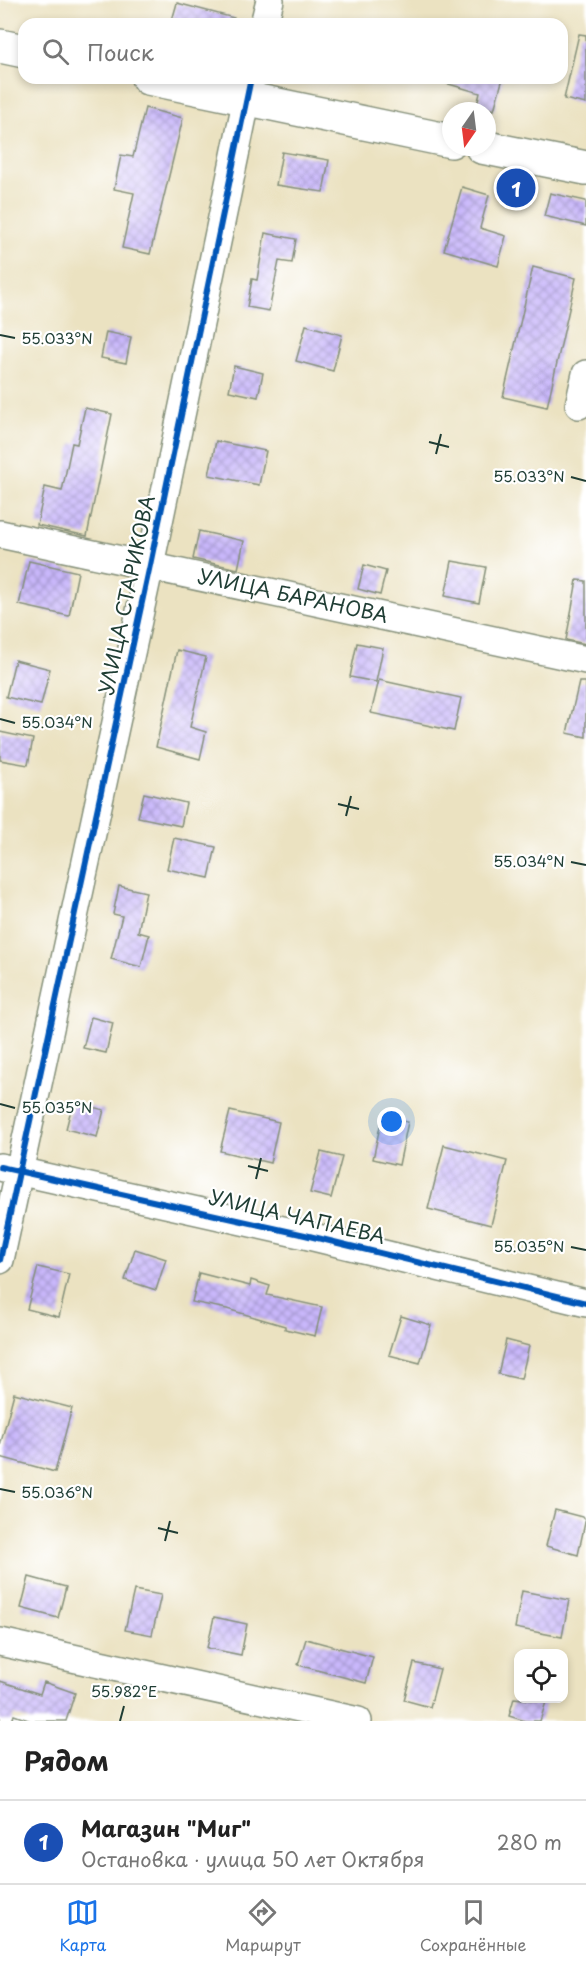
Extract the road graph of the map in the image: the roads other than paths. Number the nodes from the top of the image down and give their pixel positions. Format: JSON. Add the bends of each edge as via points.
{"nodes":[{"id":1,"x":270,"y":0,"type":"edge"},
{"id":2,"x":266,"y":18,"type":"edge"},
{"id":3,"x":0,"y":46,"type":"edge"},
{"id":4,"x":18,"y":50,"type":"edge"},
{"id":5,"x":209,"y":84,"type":"edge"},
{"id":6,"x":249,"y":88,"type":"edge"},
{"id":7,"x":442,"y":139,"type":"edge"},
{"id":8,"x":496,"y":150,"type":"edge"},
{"id":9,"x":586,"y":168,"type":"edge"},
{"id":10,"x":586,"y":374,"type":"edge"},
{"id":11,"x":579,"y":405,"type":"dead end"},
{"id":12,"x":0,"y":534,"type":"edge"},
{"id":13,"x":150,"y":565,"type":"junction"},
{"id":14,"x":586,"y":660,"type":"edge"},
{"id":15,"x":10,"y":1169,"type":"edge"},
{"id":16,"x":0,"y":1260,"type":"edge"},
{"id":17,"x":586,"y":1303,"type":"edge"},
{"id":18,"x":0,"y":1642,"type":"edge"},
{"id":19,"x":358,"y":1721,"type":"edge"}],
"edges":[{"from":1,"to":2,"type":"street"},
{"from":3,"to":4,"type":"main road"},
{"from":5,"to":6,"type":"main road"},
{"from":6,"to":7,"type":"main road"},
{"from":6,"to":13,"type":"street","name":"УЛИЦА СТАРИКОВА"},
{"from":8,"to":9,"type":"main road"},
{"from":10,"to":11,"type":"street"},
{"from":12,"to":13,"type":"street","name":"УЛИЦА БАРАНОВА"},
{"from":13,"to":14,"type":"street","name":"УЛИЦА БАРАНОВА"},
{"from":13,"to":15,"type":"street","name":"УЛИЦА СТАРИКОВА"},
{"from":15,"to":16,"type":"street","name":"УЛИЦА СТАРИКОВА"},
{"from":15,"to":17,"type":"street","name":"УЛИЦА ЧАПАЕВА"},
{"from":18,"to":19,"type":"street"}]}
